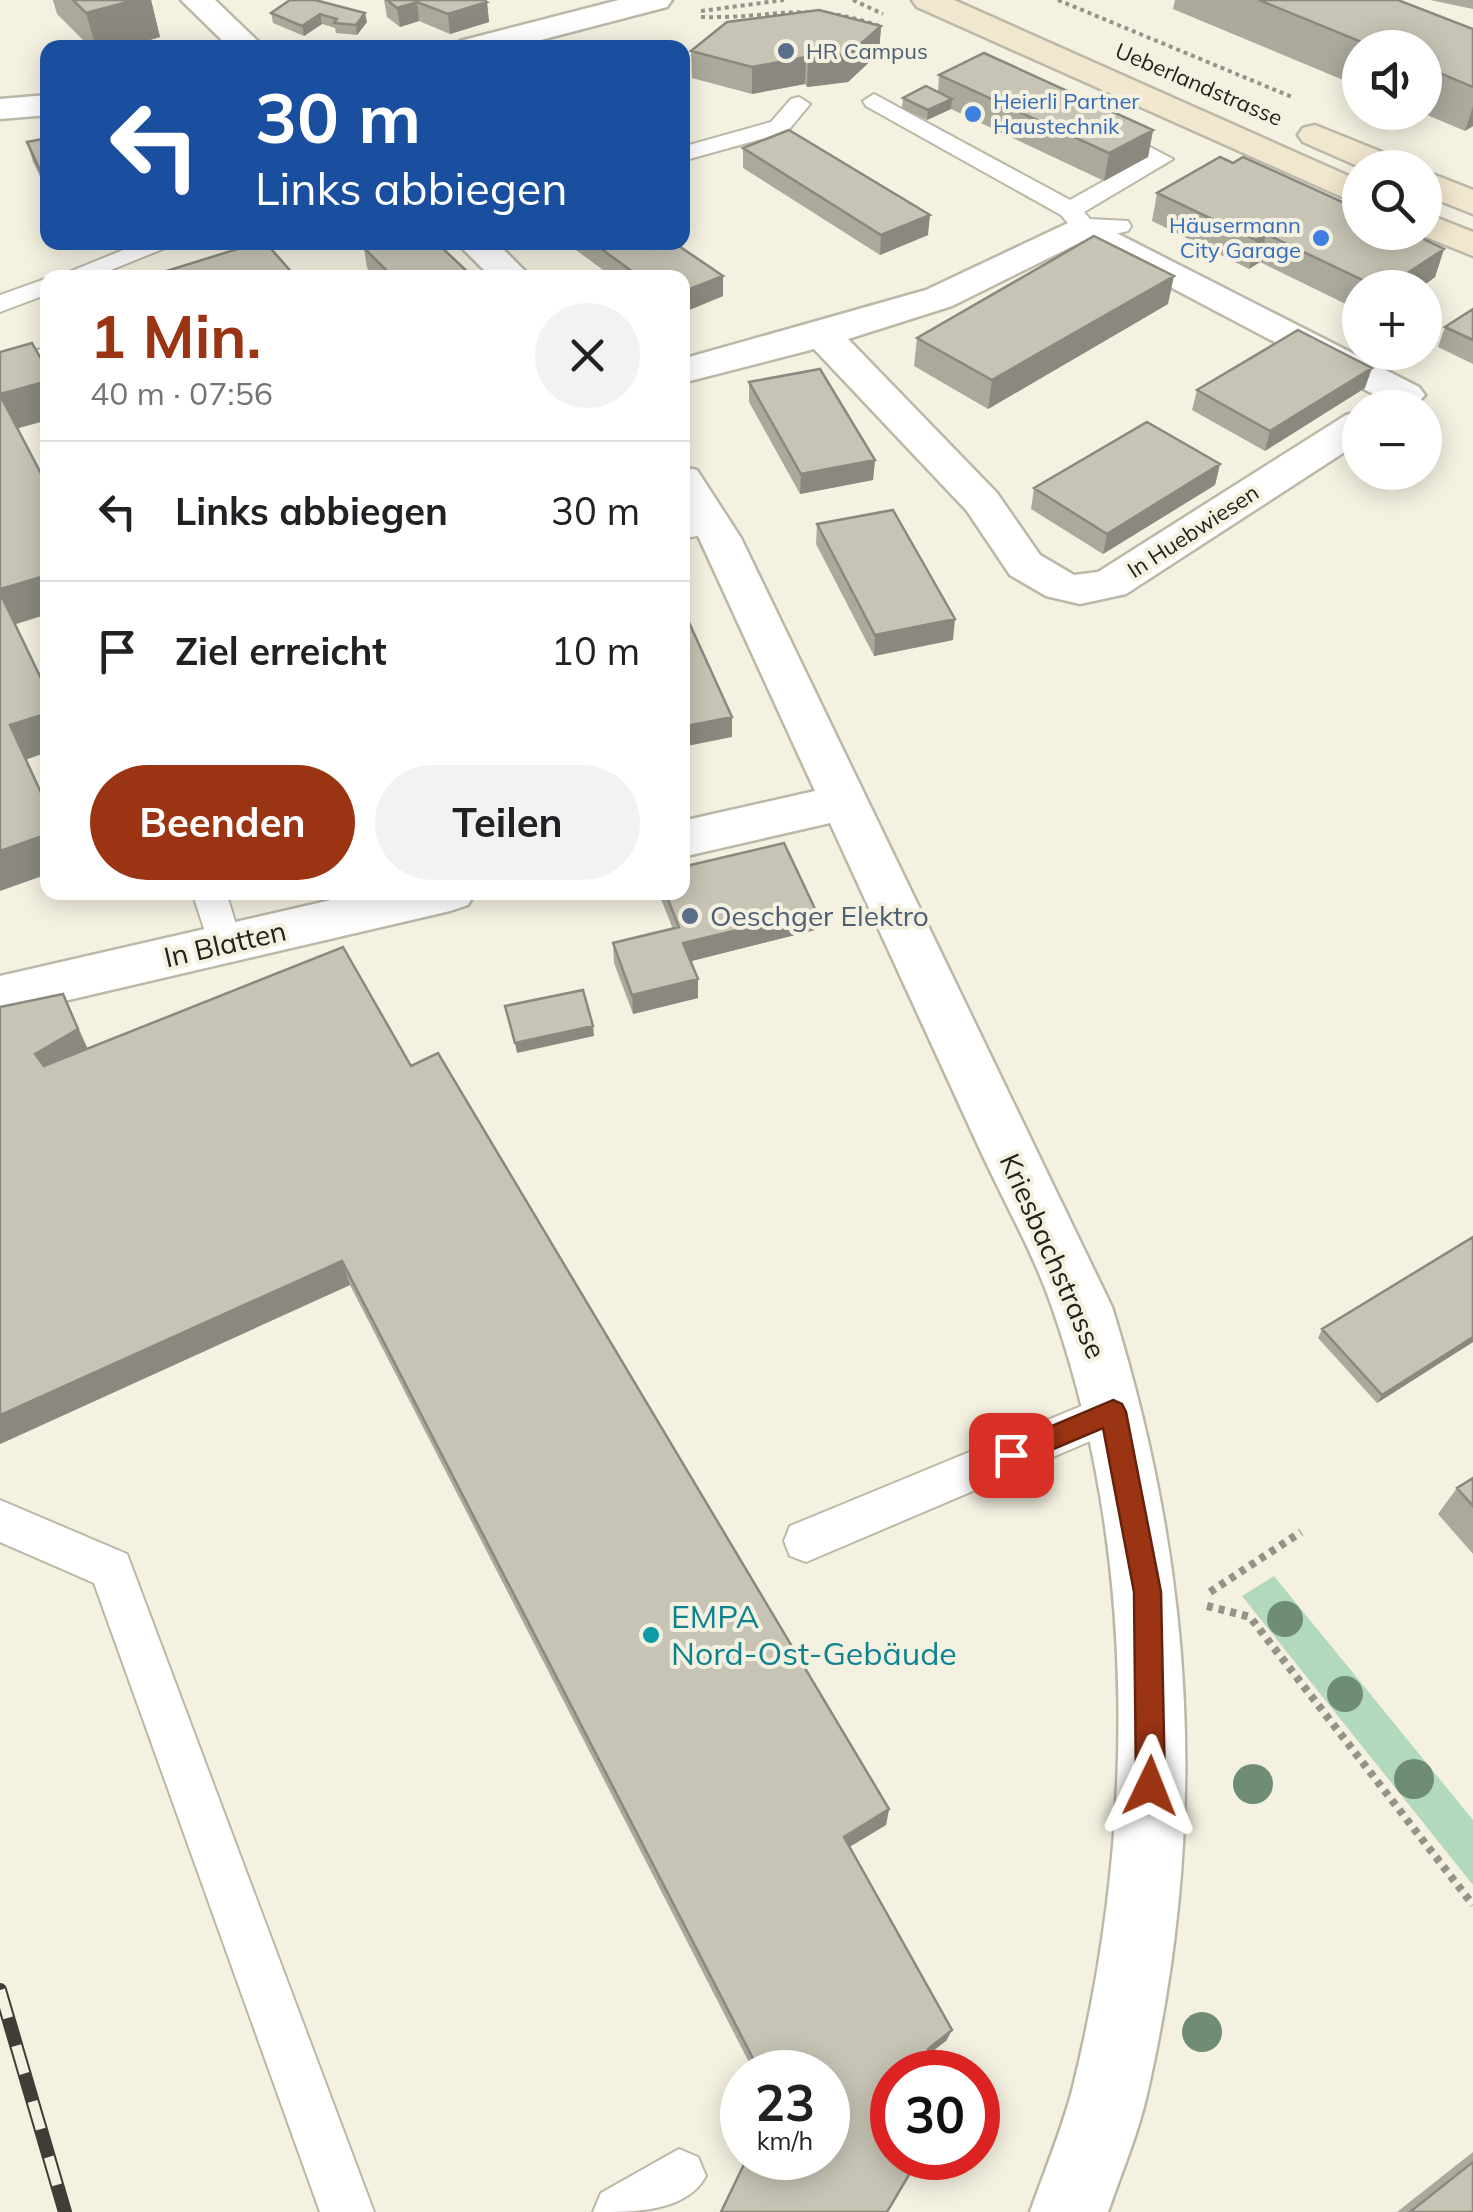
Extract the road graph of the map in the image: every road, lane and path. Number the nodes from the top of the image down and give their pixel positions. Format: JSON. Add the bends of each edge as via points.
{"nodes":[{"id":1,"x":197,"y":0,"type":"edge"},
{"id":2,"x":656,"y":0,"type":"edge"},
{"id":3,"x":784,"y":0,"type":"edge"},
{"id":4,"x":928,"y":0,"type":"edge"},
{"id":5,"x":1058,"y":0,"type":"edge"},
{"id":6,"x":1080,"y":0,"type":"edge"},
{"id":7,"x":1085,"y":9,"type":"junction"},
{"id":8,"x":893,"y":32,"type":"dead end"},
{"id":9,"x":241,"y":40,"type":"edge"},
{"id":10,"x":503,"y":40,"type":"edge"},
{"id":11,"x":874,"y":100,"type":"dead end"},
{"id":12,"x":798,"y":104,"type":"edge"},
{"id":13,"x":40,"y":106,"type":"edge"},
{"id":14,"x":0,"y":109,"type":"edge"},
{"id":15,"x":1294,"y":112,"type":"joint"},
{"id":16,"x":1078,"y":120,"type":"edge"},
{"id":17,"x":1360,"y":150,"type":"edge"},
{"id":18,"x":690,"y":152,"type":"edge"},
{"id":19,"x":1342,"y":186,"type":"edge"},
{"id":20,"x":1442,"y":189,"type":"edge"},
{"id":21,"x":1473,"y":203,"type":"edge"},
{"id":22,"x":1091,"y":221,"type":"junction"},
{"id":23,"x":1442,"y":231,"type":"edge"},
{"id":24,"x":1473,"y":245,"type":"edge"},
{"id":25,"x":145,"y":250,"type":"edge"},
{"id":26,"x":483,"y":250,"type":"edge"},
{"id":27,"x":89,"y":270,"type":"edge"},
{"id":28,"x":505,"y":270,"type":"edge"},
{"id":29,"x":40,"y":288,"type":"edge"},
{"id":30,"x":0,"y":304,"type":"edge"},
{"id":31,"x":822,"y":336,"type":"junction"},
{"id":32,"x":40,"y":357,"type":"edge"},
{"id":33,"x":0,"y":368,"type":"edge"},
{"id":34,"x":690,"y":369,"type":"edge"},
{"id":35,"x":1396,"y":390,"type":"edge"},
{"id":36,"x":1342,"y":436,"type":"edge"},
{"id":37,"x":692,"y":511,"type":"edge"},
{"id":38,"x":842,"y":803,"type":"junction"},
{"id":39,"x":690,"y":837,"type":"edge"},
{"id":40,"x":211,"y":900,"type":"edge"},
{"id":41,"x":415,"y":900,"type":"edge"},
{"id":42,"x":224,"y":944,"type":"junction"},
{"id":43,"x":0,"y":996,"type":"edge"},
{"id":44,"x":1113,"y":1412,"type":"junction"},
{"id":45,"x":0,"y":1521,"type":"edge"},
{"id":46,"x":1300,"y":1532,"type":"dead end"},
{"id":47,"x":806,"y":1541,"type":"dead end"},
{"id":48,"x":1473,"y":1905,"type":"edge"},
{"id":49,"x":679,"y":2176,"type":"dead end"},
{"id":50,"x":346,"y":2212,"type":"edge"},
{"id":51,"x":620,"y":2212,"type":"edge"},
{"id":52,"x":1069,"y":2212,"type":"edge"}],
"edges":[{"from":1,"to":9,"type":"street"},
{"from":2,"to":10,"type":"street"},
{"from":3,"to":8,"type":"path","via":[[692,14],[722,19],[820,7]]},
{"from":4,"to":19,"type":"main road","name":"Ueberlandstrasse"},
{"from":5,"to":7,"type":"path"},
{"from":6,"to":7,"type":"path"},
{"from":7,"to":15,"type":"path"},
{"from":11,"to":22,"type":"lane"},
{"from":12,"to":18,"type":"lane","via":[[779,126]]},
{"from":13,"to":14,"type":"street"},
{"from":15,"to":17,"type":"main road","name":"Ueberlandstrasse"},
{"from":16,"to":22,"type":"lane","via":[[1161,159]]},
{"from":20,"to":21,"type":"main road"},
{"from":22,"to":31,"type":"street","via":[[940,298]]},
{"from":22,"to":35,"type":"street"},
{"from":23,"to":24,"type":"main road"},
{"from":25,"to":27,"type":"lane"},
{"from":26,"to":28,"type":"street"},
{"from":29,"to":30,"type":"lane"},
{"from":31,"to":34,"type":"street"},
{"from":31,"to":36,"type":"street","name":"In Huebwiesen","via":[[982,502],[1025,565],[1080,590],[1111,584]]},
{"from":32,"to":33,"type":"lane"},
{"from":37,"to":38,"type":"street","name":"Kriesbachstrasse"},
{"from":38,"to":39,"type":"street"},
{"from":38,"to":44,"type":"street","name":"Kriesbachstrasse","via":[[1082,1306]]},
{"from":40,"to":42,"type":"lane"},
{"from":41,"to":42,"type":"street","name":"In Blatten"},
{"from":42,"to":43,"type":"street","name":"In Blatten"},
{"from":44,"to":47,"type":"lane"},
{"from":44,"to":52,"type":"street","name":"Kriesbachstrasse","via":[[1147,1592],[1153,1752],[1136,1954],[1109,2093]]},
{"from":45,"to":50,"type":"lane","via":[[111,1569]]},
{"from":46,"to":48,"type":"path","via":[[1193,1602],[1250,1617]]},
{"from":49,"to":51,"type":"lane"}]}
